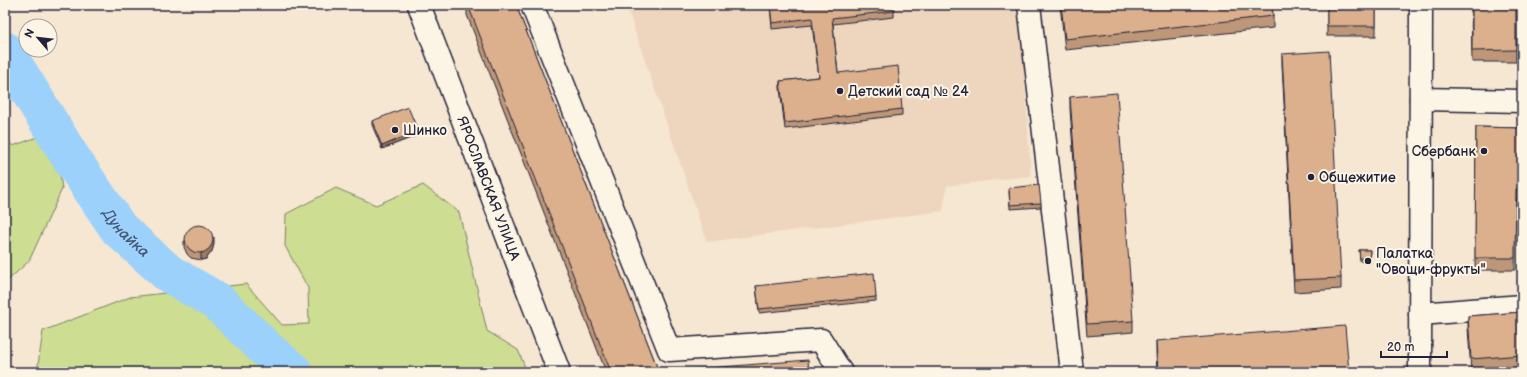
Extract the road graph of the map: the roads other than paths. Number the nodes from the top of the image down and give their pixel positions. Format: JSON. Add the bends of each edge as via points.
{"nodes":[{"id":1,"x":419,"y":5,"type":"edge"},
{"id":2,"x":532,"y":5,"type":"edge"},
{"id":3,"x":1029,"y":5,"type":"edge"},
{"id":4,"x":1421,"y":5,"type":"edge"},
{"id":5,"x":1421,"y":99,"type":"junction"},
{"id":6,"x":1522,"y":101,"type":"edge"},
{"id":7,"x":1522,"y":306,"type":"edge"},
{"id":8,"x":1420,"y":314,"type":"junction"},
{"id":9,"x":559,"y":372,"type":"edge"},
{"id":10,"x":841,"y":372,"type":"edge"},
{"id":11,"x":1072,"y":372,"type":"edge"},
{"id":12,"x":1420,"y":372,"type":"edge"}],
"edges":[{"from":1,"to":9,"type":"street","name":"ЯРОСЛАВСКАЯ УЛИЦА"},
{"from":2,"to":10,"type":"street","via":[[669,350],[821,340]]},
{"from":3,"to":11,"type":"street"},
{"from":4,"to":5,"type":"street"},
{"from":5,"to":6,"type":"street"},
{"from":5,"to":8,"type":"street"},
{"from":7,"to":8,"type":"street"},
{"from":8,"to":12,"type":"street"}]}
